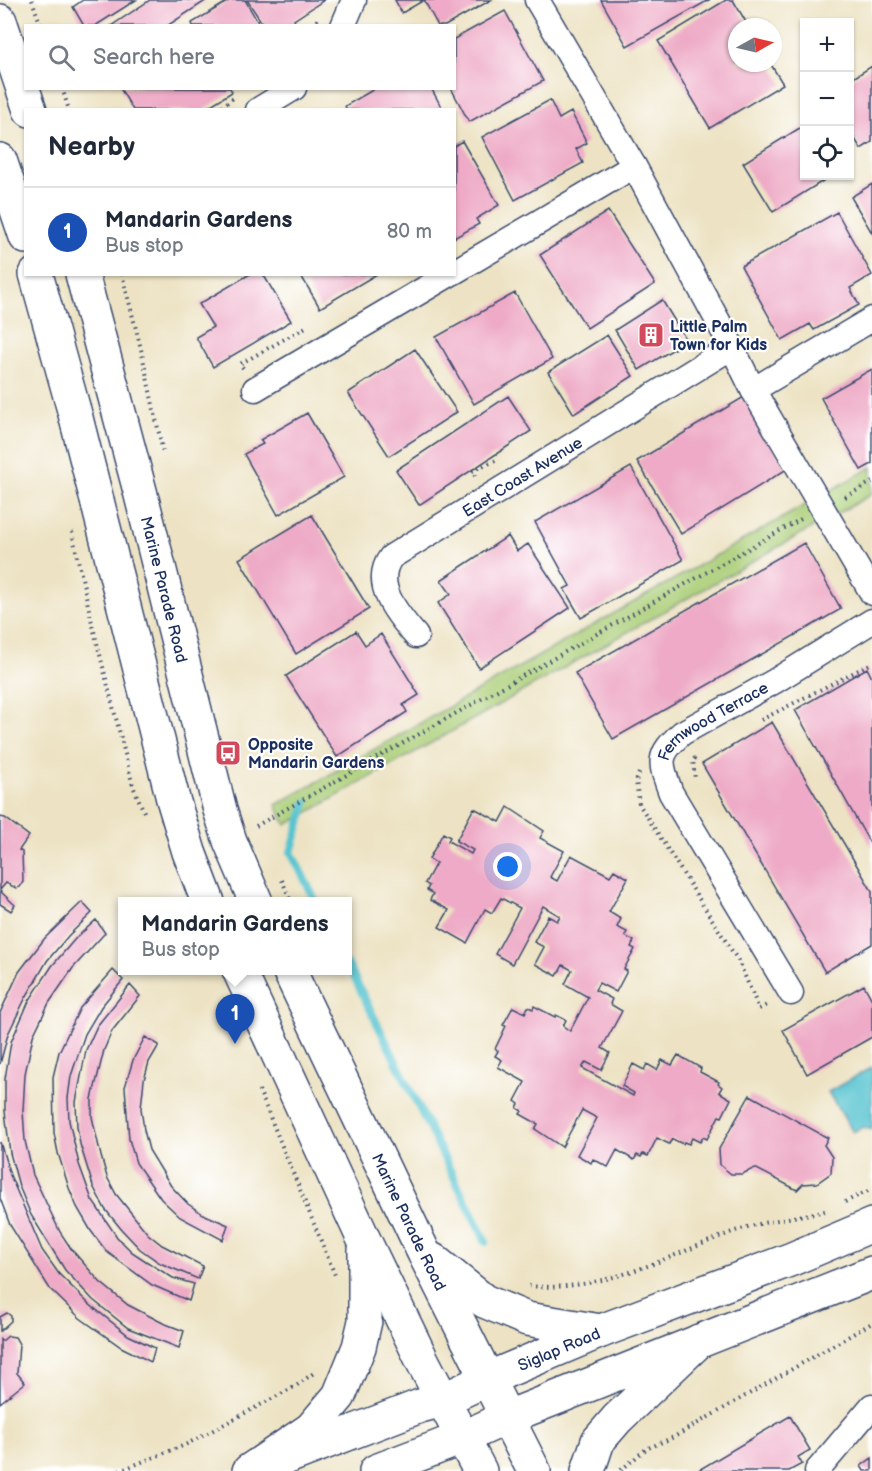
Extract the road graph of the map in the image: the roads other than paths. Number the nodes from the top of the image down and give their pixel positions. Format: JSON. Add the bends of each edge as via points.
{"nodes":[{"id":1,"x":354,"y":0,"type":"edge"},
{"id":2,"x":537,"y":0,"type":"edge"},
{"id":3,"x":0,"y":21,"type":"edge"},
{"id":4,"x":344,"y":24,"type":"edge"},
{"id":5,"x":291,"y":90,"type":"edge"},
{"id":6,"x":29,"y":108,"type":"edge"},
{"id":7,"x":261,"y":108,"type":"edge"},
{"id":8,"x":0,"y":160,"type":"edge"},
{"id":9,"x":634,"y":166,"type":"junction"},
{"id":10,"x":24,"y":231,"type":"edge"},
{"id":11,"x":456,"y":271,"type":"edge"},
{"id":12,"x":37,"y":276,"type":"edge"},
{"id":13,"x":83,"y":276,"type":"edge"},
{"id":14,"x":447,"y":276,"type":"edge"},
{"id":15,"x":872,"y":319,"type":"edge"},
{"id":16,"x":732,"y":346,"type":"junction"},
{"id":17,"x":255,"y":389,"type":"dead end"},
{"id":18,"x":753,"y":390,"type":"junction"},
{"id":19,"x":872,"y":593,"type":"edge"},
{"id":20,"x":872,"y":621,"type":"edge"},
{"id":21,"x":416,"y":636,"type":"dead end"},
{"id":22,"x":206,"y":897,"type":"edge"},
{"id":23,"x":254,"y":897,"type":"edge"},
{"id":24,"x":241,"y":975,"type":"edge"},
{"id":25,"x":291,"y":975,"type":"edge"},
{"id":26,"x":791,"y":993,"type":"road end"},
{"id":27,"x":871,"y":1230,"type":"edge"},
{"id":28,"x":365,"y":1242,"type":"junction"},
{"id":29,"x":424,"y":1253,"type":"junction"},
{"id":30,"x":872,"y":1273,"type":"edge"},
{"id":31,"x":601,"y":1331,"type":"junction"},
{"id":32,"x":699,"y":1341,"type":"junction"},
{"id":33,"x":488,"y":1378,"type":"junction"},
{"id":34,"x":442,"y":1400,"type":"junction"},
{"id":35,"x":872,"y":1406,"type":"edge"},
{"id":36,"x":508,"y":1417,"type":"junction"},
{"id":37,"x":462,"y":1438,"type":"junction"},
{"id":38,"x":251,"y":1471,"type":"edge"},
{"id":39,"x":376,"y":1471,"type":"edge"},
{"id":40,"x":480,"y":1471,"type":"edge"},
{"id":41,"x":534,"y":1471,"type":"edge"},
{"id":42,"x":588,"y":1471,"type":"edge"},
{"id":43,"x":817,"y":1471,"type":"edge"}],
"edges":[{"from":1,"to":4,"type":"street"},
{"from":2,"to":9,"type":"street"},
{"from":3,"to":6,"type":"main road"},
{"from":5,"to":7,"type":"street"},
{"from":8,"to":10,"type":"main road"},
{"from":9,"to":11,"type":"street"},
{"from":9,"to":16,"type":"street"},
{"from":12,"to":22,"type":"main road","via":[[173,799]]},
{"from":13,"to":23,"type":"main road","name":"Marine Parade Road","via":[[220,810]]},
{"from":14,"to":17,"type":"street"},
{"from":15,"to":18,"type":"street"},
{"from":16,"to":18,"type":"street"},
{"from":16,"to":21,"type":"street","name":"East Coast Avenue","via":[[391,557],[384,566],[384,585],[396,611]]},
{"from":18,"to":19,"type":"street"},
{"from":20,"to":26,"type":"street","name":"Fernwood Terrace","via":[[682,733],[662,756],[672,794]]},
{"from":24,"to":28,"type":"main road"},
{"from":25,"to":29,"type":"main road","name":"Marine Parade Road"},
{"from":27,"to":31,"type":"main road","name":"Siglap Road"},
{"from":28,"to":34,"type":"main road"},
{"from":28,"to":38,"type":"main road","via":[[364,1321],[359,1347],[339,1396],[311,1429]]},
{"from":29,"to":31,"type":"main road","via":[[484,1301],[527,1319]]},
{"from":29,"to":33,"type":"main road","name":"Marine Parade Road"},
{"from":30,"to":32,"type":"main road"},
{"from":31,"to":33,"type":"main road","name":"Siglap Road"},
{"from":32,"to":36,"type":"main road"},
{"from":32,"to":42,"type":"main road","via":[[598,1441]]},
{"from":33,"to":34,"type":"main road","name":"Siglap Road"},
{"from":33,"to":36,"type":"main road","name":"Marine Parade Road"},
{"from":34,"to":37,"type":"main road"},
{"from":34,"to":38,"type":"main road","name":"Siglap Road"},
{"from":35,"to":43,"type":"street"},
{"from":36,"to":37,"type":"main road"},
{"from":36,"to":41,"type":"main road","name":"Marine Parade Road"},
{"from":37,"to":39,"type":"main road"},
{"from":37,"to":40,"type":"main road"}]}
